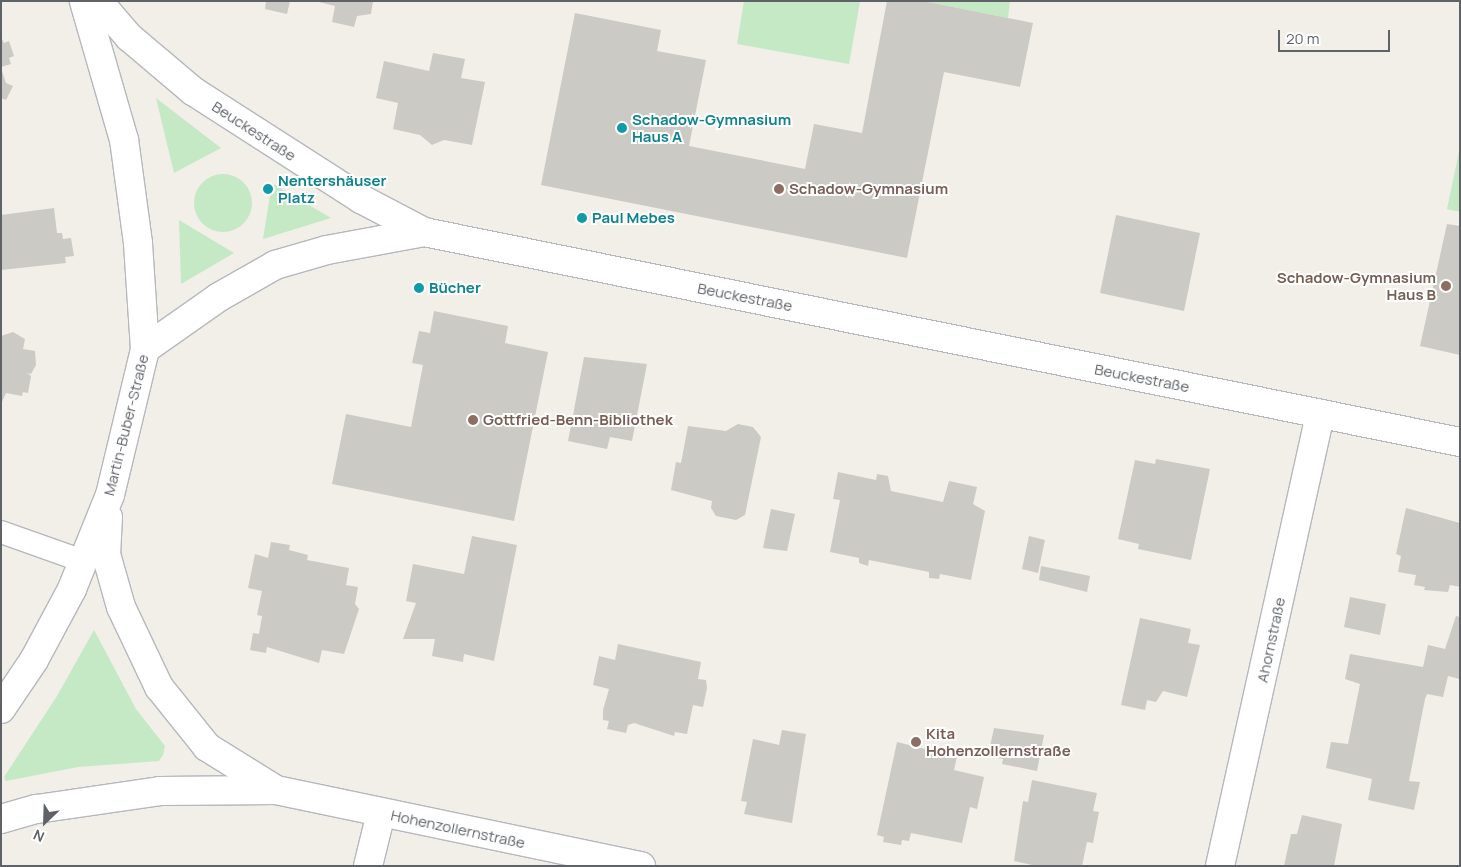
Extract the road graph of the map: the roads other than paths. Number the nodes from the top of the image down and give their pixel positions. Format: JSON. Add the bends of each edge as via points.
{"nodes":[{"id":1,"x":84,"y":1,"type":"edge"},
{"id":2,"x":98,"y":1,"type":"edge"},
{"id":3,"x":424,"y":232,"type":"junction"},
{"id":4,"x":145,"y":349,"type":"junction"},
{"id":5,"x":1320,"y":414,"type":"junction"},
{"id":6,"x":1460,"y":442,"type":"edge"},
{"id":7,"x":110,"y":495,"type":"junction"},
{"id":8,"x":1,"y":532,"type":"edge"},
{"id":9,"x":83,"y":561,"type":"junction"},
{"id":10,"x":1,"y":709,"type":"edge"},
{"id":11,"x":276,"y":790,"type":"junction"},
{"id":12,"x":381,"y":813,"type":"junction"},
{"id":13,"x":1,"y":819,"type":"edge"},
{"id":14,"x":368,"y":866,"type":"edge"},
{"id":15,"x":641,"y":866,"type":"edge"},
{"id":16,"x":1220,"y":866,"type":"edge"}],
"edges":[{"from":1,"to":4,"type":"street","name":"Martin-Buber-Straße","via":[[124,140],[138,243]]},
{"from":2,"to":3,"type":"street","name":"Beuckestraße","via":[[129,37],[193,91],[353,194]]},
{"from":3,"to":4,"type":"street","via":[[327,250],[275,265],[219,297]]},
{"from":3,"to":5,"type":"street","name":"Beuckestraße"},
{"from":4,"to":7,"type":"street","name":"Martin-Buber-Straße"},
{"from":5,"to":6,"type":"street","name":"Beuckestraße"},
{"from":5,"to":16,"type":"street","name":"Ahornstraße"},
{"from":7,"to":9,"type":"street","name":"Martin-Buber-Straße"},
{"from":7,"to":11,"type":"street","name":"Hohenzollernstraße","via":[[106,554],[121,607],[159,687],[207,747]]},
{"from":8,"to":9,"type":"lane"},
{"from":9,"to":10,"type":"street","name":"Martin-Buber-Straße","via":[[34,660]]},
{"from":11,"to":12,"type":"street","name":"Hohenzollernstraße"},
{"from":11,"to":13,"type":"street","name":"Hohenzollernstraße","via":[[160,790],[37,809]]},
{"from":12,"to":14,"type":"street"},
{"from":12,"to":15,"type":"street","name":"Hohenzollernstraße"}]}
